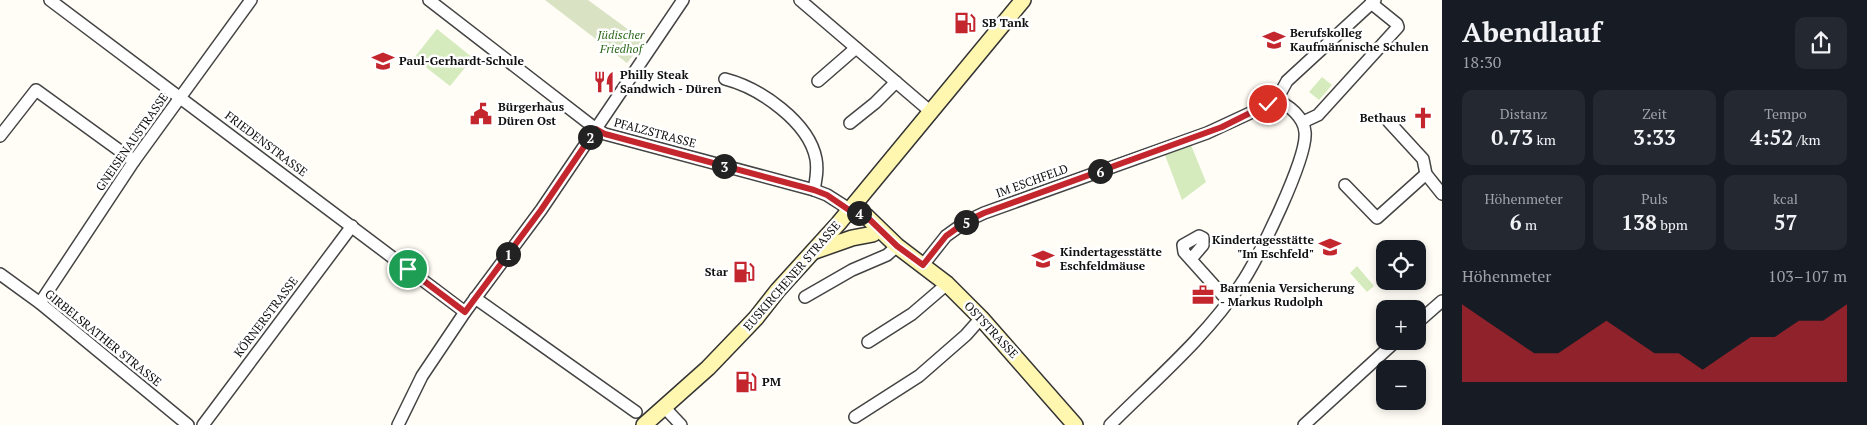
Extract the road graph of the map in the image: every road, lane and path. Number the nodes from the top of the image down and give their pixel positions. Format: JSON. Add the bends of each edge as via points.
{"nodes":[{"id":1,"x":50,"y":0,"type":"edge"},
{"id":2,"x":251,"y":0,"type":"edge"},
{"id":3,"x":429,"y":0,"type":"edge"},
{"id":4,"x":683,"y":0,"type":"edge"},
{"id":5,"x":800,"y":0,"type":"edge"},
{"id":6,"x":1023,"y":0,"type":"edge"},
{"id":7,"x":1373,"y":2,"type":"edge"},
{"id":8,"x":442,"y":4,"type":"edge"},
{"id":9,"x":856,"y":48,"type":"junction"},
{"id":10,"x":725,"y":79,"type":"dead end"},
{"id":11,"x":818,"y":81,"type":"dead end"},
{"id":12,"x":896,"y":82,"type":"junction"},
{"id":13,"x":180,"y":96,"type":"junction"},
{"id":14,"x":1276,"y":101,"type":"junction"},
{"id":15,"x":931,"y":112,"type":"junction"},
{"id":16,"x":1303,"y":122,"type":"junction"},
{"id":17,"x":1389,"y":122,"type":"dead end"},
{"id":18,"x":850,"y":123,"type":"dead end"},
{"id":19,"x":596,"y":129,"type":"junction"},
{"id":20,"x":0,"y":136,"type":"edge"},
{"id":21,"x":134,"y":161,"type":"junction"},
{"id":22,"x":1426,"y":174,"type":"junction"},
{"id":23,"x":1345,"y":185,"type":"dead end"},
{"id":24,"x":814,"y":190,"type":"junction"},
{"id":25,"x":1442,"y":194,"type":"edge"},
{"id":26,"x":849,"y":210,"type":"junction"},
{"id":27,"x":352,"y":226,"type":"junction"},
{"id":28,"x":873,"y":234,"type":"junction"},
{"id":29,"x":897,"y":246,"type":"junction"},
{"id":30,"x":813,"y":251,"type":"junction"},
{"id":31,"x":1191,"y":259,"type":"dead end"},
{"id":32,"x":923,"y":265,"type":"junction"},
{"id":33,"x":0,"y":274,"type":"edge"},
{"id":34,"x":947,"y":284,"type":"junction"},
{"id":35,"x":805,"y":297,"type":"dead end"},
{"id":36,"x":475,"y":298,"type":"junction"},
{"id":37,"x":1228,"y":301,"type":"junction"},
{"id":38,"x":1441,"y":301,"type":"edge"},
{"id":39,"x":40,"y":303,"type":"junction"},
{"id":40,"x":465,"y":312,"type":"junction"},
{"id":41,"x":1426,"y":315,"type":"edge"},
{"id":42,"x":981,"y":318,"type":"junction"},
{"id":43,"x":868,"y":342,"type":"dead end"},
{"id":44,"x":1386,"y":350,"type":"edge"},
{"id":45,"x":664,"y":407,"type":"junction"},
{"id":46,"x":855,"y":417,"type":"dead end"},
{"id":47,"x":640,"y":419,"type":"edge"},
{"id":48,"x":188,"y":425,"type":"edge"},
{"id":49,"x":203,"y":425,"type":"edge"},
{"id":50,"x":398,"y":425,"type":"edge"},
{"id":51,"x":681,"y":425,"type":"edge"},
{"id":52,"x":1075,"y":425,"type":"edge"},
{"id":53,"x":1110,"y":425,"type":"edge"},
{"id":54,"x":1304,"y":425,"type":"edge"}],
"edges":[{"from":1,"to":13,"type":"street","name":"FRIEDENSTRASSE"},
{"from":2,"to":13,"type":"street","name":"GNEISENAUSTRASSE"},
{"from":3,"to":8,"type":"street","name":"PFALZSTRASSE"},
{"from":4,"to":19,"type":"street"},
{"from":5,"to":9,"type":"street"},
{"from":6,"to":15,"type":"street","name":"EUSKIRCHENER STRASSE"},
{"from":7,"to":14,"type":"street","via":[[1286,80]]},
{"from":7,"to":16,"type":"street","via":[[1398,27],[1318,115]]},
{"from":8,"to":19,"type":"street","name":"PFALZSTRASSE"},
{"from":9,"to":11,"type":"street"},
{"from":9,"to":12,"type":"street"},
{"from":10,"to":24,"type":"street","via":[[771,101],[801,128],[816,158],[818,172]]},
{"from":12,"to":15,"type":"street"},
{"from":12,"to":18,"type":"street"},
{"from":13,"to":21,"type":"street","name":"GNEISENAUSTRASSE"},
{"from":13,"to":27,"type":"street","name":"FRIEDENSTRASSE"},
{"from":14,"to":16,"type":"street","via":[[1287,105]]},
{"from":14,"to":32,"type":"street","name":"IM ESCHFELD","via":[[1222,127],[984,213],[946,236]]},
{"from":15,"to":26,"type":"street","name":"EUSKIRCHENER STRASSE"},
{"from":16,"to":37,"type":"street","via":[[1306,141],[1297,169],[1260,252]]},
{"from":17,"to":22,"type":"street","via":[[1423,159]]},
{"from":19,"to":24,"type":"street","name":"PFALZSTRASSE"},
{"from":19,"to":36,"type":"street"},
{"from":20,"to":21,"type":"street","via":[[36,90]]},
{"from":21,"to":39,"type":"street","name":"GNEISENAUSTRASSE"},
{"from":22,"to":23,"type":"street","via":[[1378,218]]},
{"from":22,"to":25,"type":"street"},
{"from":24,"to":26,"type":"street","name":"PFALZSTRASSE"},
{"from":26,"to":28,"type":"street","name":"OSTSTRASSE","via":[[858,225]]},
{"from":26,"to":29,"type":"street","name":"OSTSTRASSE","via":[[866,216]]},
{"from":26,"to":30,"type":"street","name":"EUSKIRCHENER STRASSE"},
{"from":27,"to":40,"type":"street","name":"FRIEDENSTRASSE"},
{"from":27,"to":49,"type":"street","name":"KÖRNERSTRASSE"},
{"from":28,"to":29,"type":"street","name":"OSTSTRASSE"},
{"from":28,"to":30,"type":"street"},
{"from":29,"to":32,"type":"street","name":"OSTSTRASSE"},
{"from":29,"to":35,"type":"street","via":[[887,255],[852,270]]},
{"from":30,"to":45,"type":"street","name":"EUSKIRCHENER STRASSE","via":[[732,344]]},
{"from":31,"to":37,"type":"street"},
{"from":32,"to":34,"type":"street","name":"OSTSTRASSE"},
{"from":33,"to":39,"type":"street","name":"GIRBELSRATHER STRASSE"},
{"from":34,"to":42,"type":"street","name":"OSTSTRASSE"},
{"from":34,"to":43,"type":"street","via":[[912,314]]},
{"from":36,"to":40,"type":"street"},
{"from":36,"to":47,"type":"street"},
{"from":37,"to":53,"type":"street","via":[[1196,340]]},
{"from":38,"to":41,"type":"street"},
{"from":39,"to":48,"type":"street","name":"GIRBELSRATHER STRASSE"},
{"from":40,"to":50,"type":"street","via":[[422,376]]},
{"from":42,"to":46,"type":"street","via":[[919,376]]},
{"from":42,"to":52,"type":"street","name":"OSTSTRASSE"},
{"from":44,"to":54,"type":"street"},
{"from":45,"to":47,"type":"street","name":"EUSKIRCHENER STRASSE"},
{"from":45,"to":51,"type":"street"}]}
